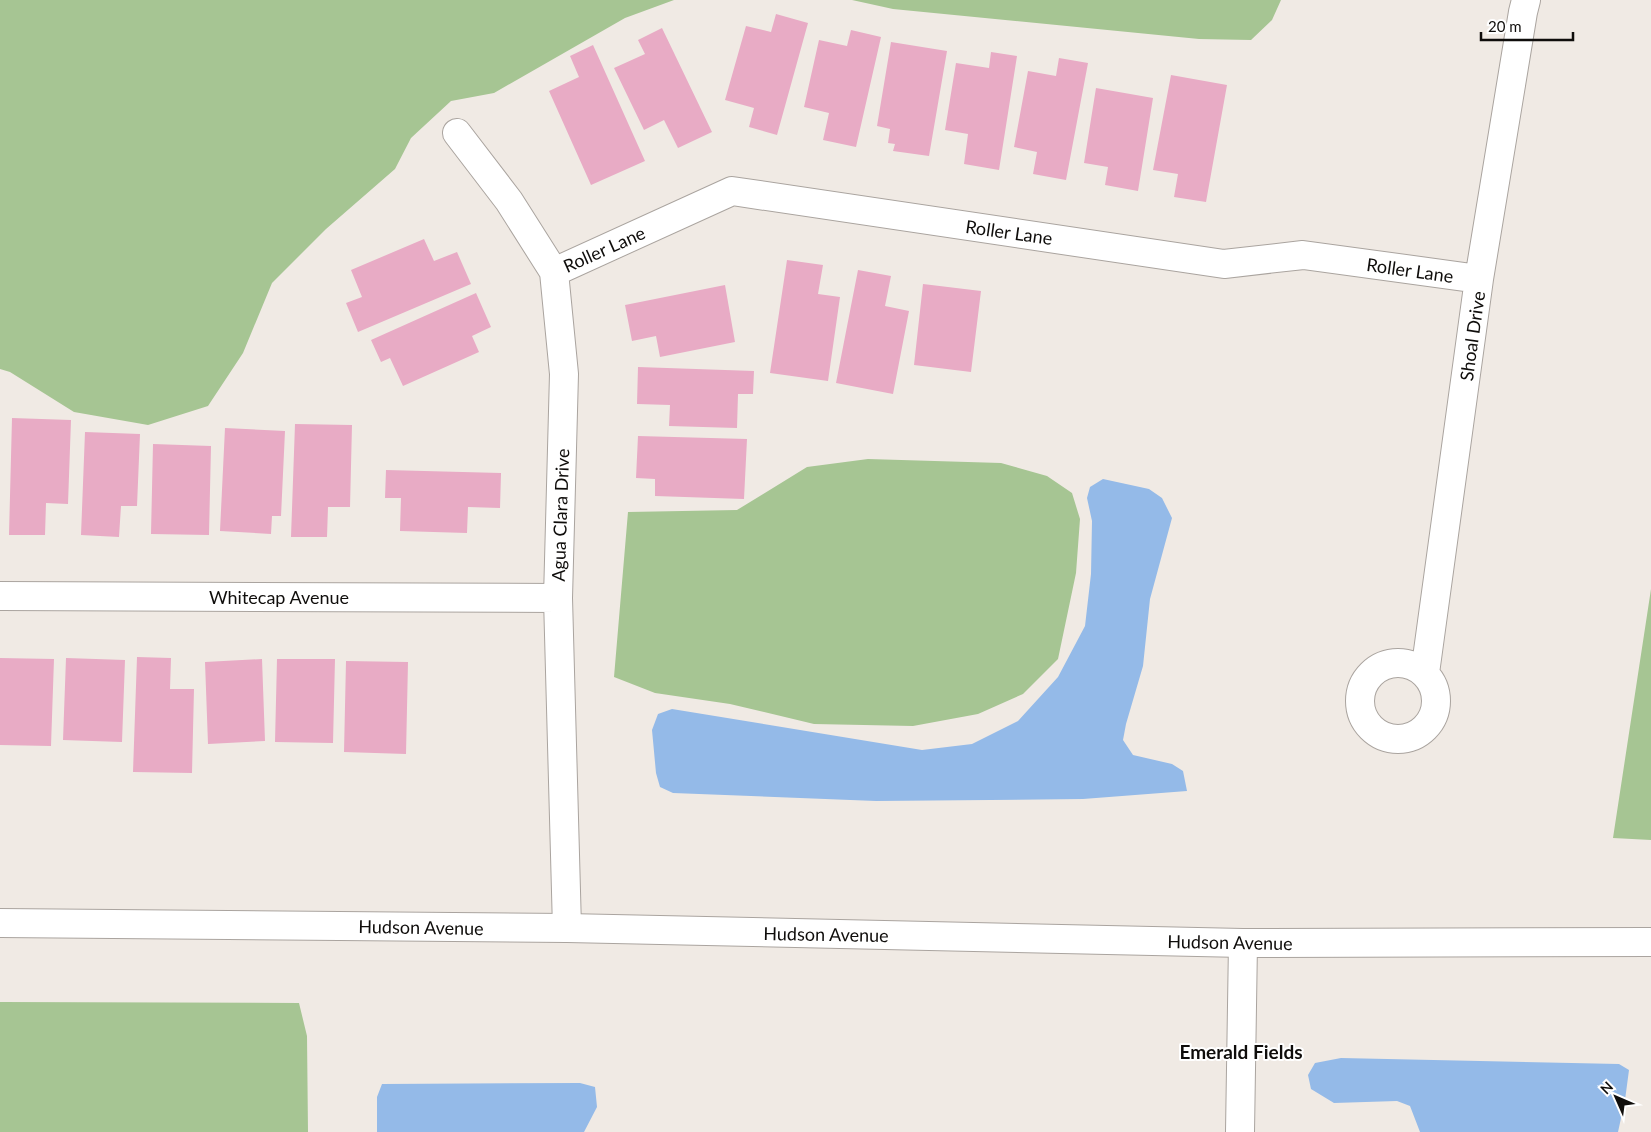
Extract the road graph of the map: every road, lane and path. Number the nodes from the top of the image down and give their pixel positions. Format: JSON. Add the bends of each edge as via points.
{"nodes":[{"id":1,"x":1526,"y":0,"type":"edge"},
{"id":2,"x":456,"y":133,"type":"dead end"},
{"id":3,"x":554,"y":272,"type":"junction"},
{"id":4,"x":1479,"y":280,"type":"junction"},
{"id":5,"x":0,"y":596,"type":"edge"},
{"id":6,"x":558,"y":598,"type":"junction"},
{"id":7,"x":1425,"y":673,"type":"dead end"},
{"id":8,"x":0,"y":923,"type":"edge"},
{"id":9,"x":566,"y":928,"type":"junction"},
{"id":10,"x":1651,"y":942,"type":"edge"},
{"id":11,"x":1243,"y":943,"type":"junction"},
{"id":12,"x":1240,"y":1132,"type":"edge"}],
"edges":[{"from":1,"to":4,"type":"street","name":"Shoal Drive"},
{"from":2,"to":3,"type":"street","name":"Agua Clara Drive","via":[[509,201]]},
{"from":3,"to":4,"type":"street","name":"Roller Lane","via":[[732,192],[1224,264],[1303,255]]},
{"from":3,"to":6,"type":"street","name":"Agua Clara Drive","via":[[564,374]]},
{"from":4,"to":7,"type":"street","name":"Shoal Drive"},
{"from":5,"to":6,"type":"street","name":"Whitecap Avenue"},
{"from":6,"to":9,"type":"street","name":"Agua Clara Drive"},
{"from":8,"to":9,"type":"street","name":"Hudson Avenue"},
{"from":9,"to":11,"type":"street","name":"Hudson Avenue"},
{"from":10,"to":11,"type":"street","name":"Hudson Avenue"},
{"from":11,"to":12,"type":"street"}]}
